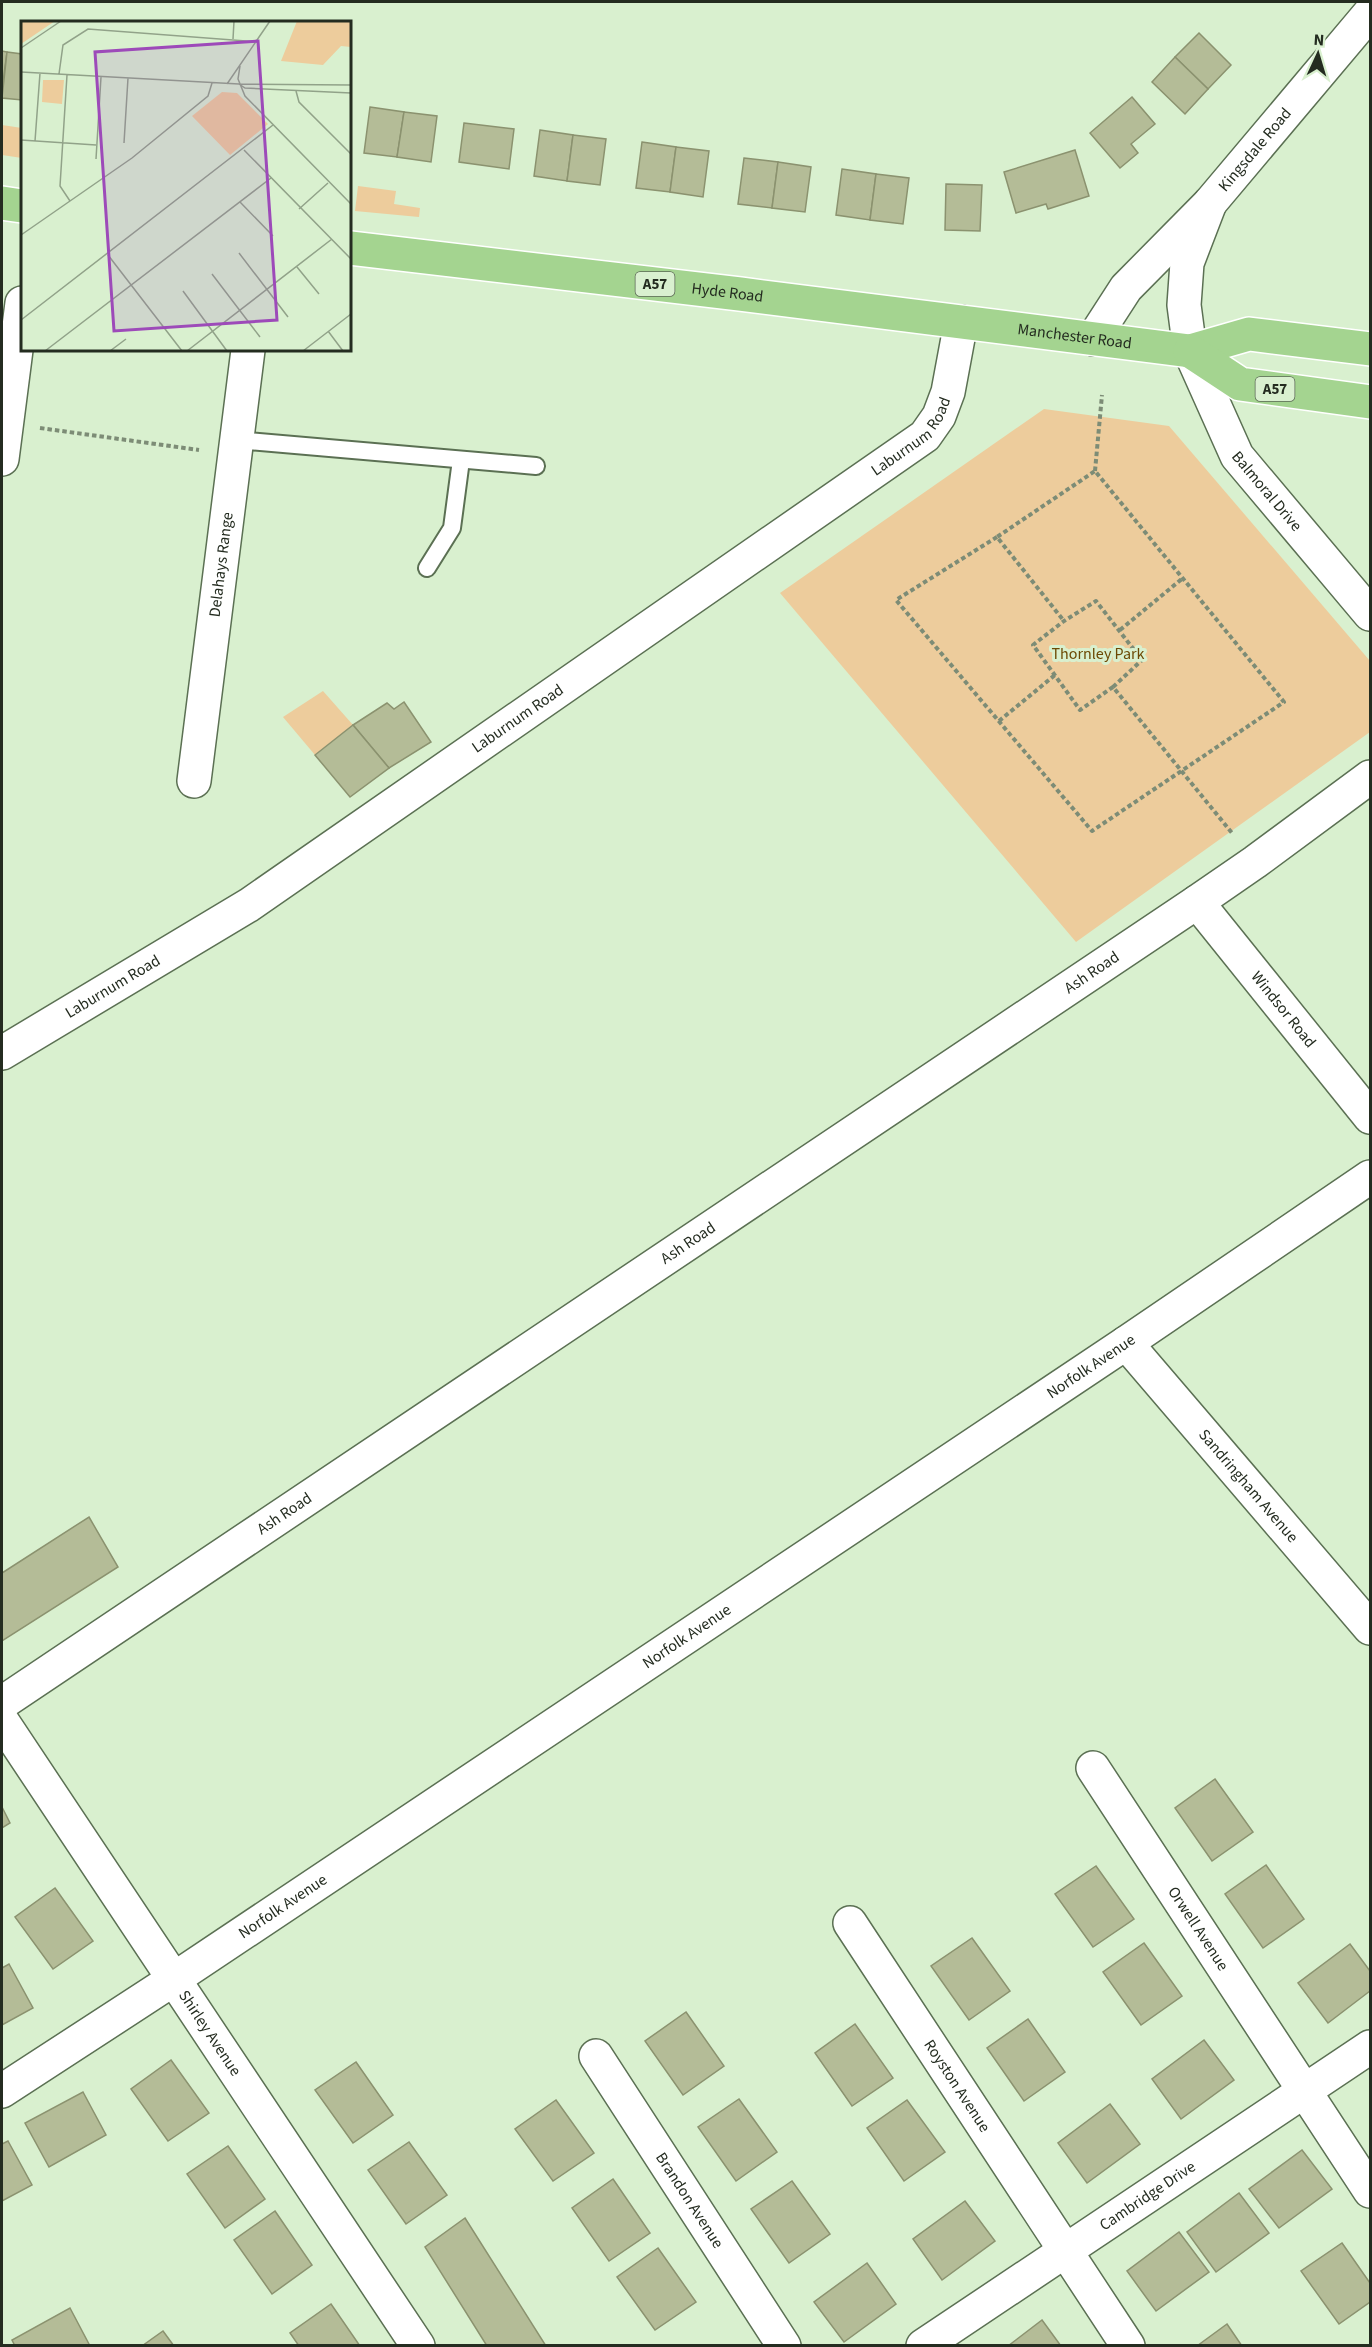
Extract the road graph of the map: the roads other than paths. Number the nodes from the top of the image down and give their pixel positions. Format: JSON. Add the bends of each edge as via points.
{"nodes":[{"id":1,"x":1355,"y":2,"type":"edge"},
{"id":2,"x":1371,"y":4,"type":"edge"},
{"id":3,"x":1371,"y":13,"type":"edge"},
{"id":4,"x":2,"y":203,"type":"edge"},
{"id":5,"x":1210,"y":203,"type":"junction"},
{"id":6,"x":21,"y":206,"type":"edge"},
{"id":7,"x":351,"y":248,"type":"edge"},
{"id":8,"x":21,"y":310,"type":"edge"},
{"id":9,"x":961,"y":322,"type":"junction"},
{"id":10,"x":1093,"y":339,"type":"junction"},
{"id":11,"x":1371,"y":349,"type":"edge"},
{"id":12,"x":248,"y":351,"type":"edge"},
{"id":13,"x":1190,"y":351,"type":"junction"},
{"id":14,"x":1371,"y":402,"type":"edge"},
{"id":15,"x":235,"y":448,"type":"junction"},
{"id":16,"x":2,"y":458,"type":"edge"},
{"id":17,"x":461,"y":460,"type":"junction"},
{"id":18,"x":536,"y":466,"type":"dead end"},
{"id":19,"x":427,"y":568,"type":"dead end"},
{"id":20,"x":1371,"y":614,"type":"edge"},
{"id":21,"x":1371,"y":777,"type":"edge"},
{"id":22,"x":194,"y":781,"type":"dead end"},
{"id":23,"x":1197,"y":902,"type":"junction"},
{"id":24,"x":2,"y":1053,"type":"edge"},
{"id":25,"x":1371,"y":1117,"type":"edge"},
{"id":26,"x":1371,"y":1177,"type":"edge"},
{"id":27,"x":1126,"y":1343,"type":"junction"},
{"id":28,"x":1371,"y":1628,"type":"edge"},
{"id":29,"x":2,"y":1703,"type":"edge"},
{"id":30,"x":2,"y":1721,"type":"edge"},
{"id":31,"x":1093,"y":1768,"type":"dead end"},
{"id":32,"x":850,"y":1923,"type":"dead end"},
{"id":33,"x":174,"y":1979,"type":"junction"},
{"id":34,"x":1371,"y":2046,"type":"edge"},
{"id":35,"x":596,"y":2056,"type":"dead end"},
{"id":36,"x":1303,"y":2090,"type":"junction"},
{"id":37,"x":2,"y":2091,"type":"edge"},
{"id":38,"x":1371,"y":2191,"type":"edge"},
{"id":39,"x":1064,"y":2250,"type":"junction"},
{"id":40,"x":418,"y":2346,"type":"edge"},
{"id":41,"x":784,"y":2346,"type":"edge"},
{"id":42,"x":923,"y":2346,"type":"edge"},
{"id":43,"x":1128,"y":2346,"type":"edge"}],
"edges":[{"from":1,"to":2,"type":"street"},
{"from":3,"to":5,"type":"street","name":"Kingsdale Road"},
{"from":4,"to":6,"type":"highway"},
{"from":5,"to":10,"type":"street","name":"Kingsdale Road","via":[[1126,288]]},
{"from":5,"to":13,"type":"street","name":"Kingsdale Road","via":[[1186,263],[1184,305]]},
{"from":7,"to":9,"type":"highway","name":"Hyde Road","number":"A57"},
{"from":8,"to":16,"type":"street"},
{"from":9,"to":10,"type":"highway","name":"Manchester Road","number":"A57"},
{"from":9,"to":24,"type":"street","name":"Laburnum Road","via":[[948,392],[926,436],[249,905]]},
{"from":10,"to":13,"type":"highway","name":"Manchester Road","number":"A57"},
{"from":11,"to":13,"type":"highway","name":"Manchester Road","number":"A57","via":[[1249,334]]},
{"from":12,"to":15,"type":"street","name":"Delahays Range"},
{"from":13,"to":14,"type":"highway","name":"Manchester Road","number":"A57","via":[[1240,384]]},
{"from":13,"to":20,"type":"street","name":"Balmoral Drive","via":[[1237,456]]},
{"from":15,"to":17,"type":"lane"},
{"from":15,"to":22,"type":"street","name":"Delahays Range"},
{"from":17,"to":18,"type":"lane"},
{"from":17,"to":19,"type":"lane","via":[[452,528]]},
{"from":21,"to":23,"type":"street","name":"Ash Road"},
{"from":23,"to":25,"type":"street","name":"Windsor Road"},
{"from":23,"to":29,"type":"street","name":"Ash Road"},
{"from":26,"to":27,"type":"street","name":"Norfolk Avenue"},
{"from":27,"to":28,"type":"street","name":"Sandringham Avenue"},
{"from":27,"to":33,"type":"street","name":"Norfolk Avenue"},
{"from":30,"to":33,"type":"street","name":"Shirley Avenue"},
{"from":31,"to":36,"type":"street","name":"Orwell Avenue"},
{"from":32,"to":39,"type":"street","name":"Royston Avenue"},
{"from":33,"to":37,"type":"street","name":"Norfolk Avenue"},
{"from":33,"to":40,"type":"street","name":"Shirley Avenue"},
{"from":34,"to":36,"type":"street","name":"Cambridge Drive"},
{"from":35,"to":41,"type":"street","name":"Brandon Avenue"},
{"from":36,"to":38,"type":"street","name":"Orwell Avenue"},
{"from":36,"to":39,"type":"street","name":"Cambridge Drive"},
{"from":39,"to":42,"type":"street","name":"Cambridge Drive"},
{"from":39,"to":43,"type":"street","name":"Royston Avenue"}]}
